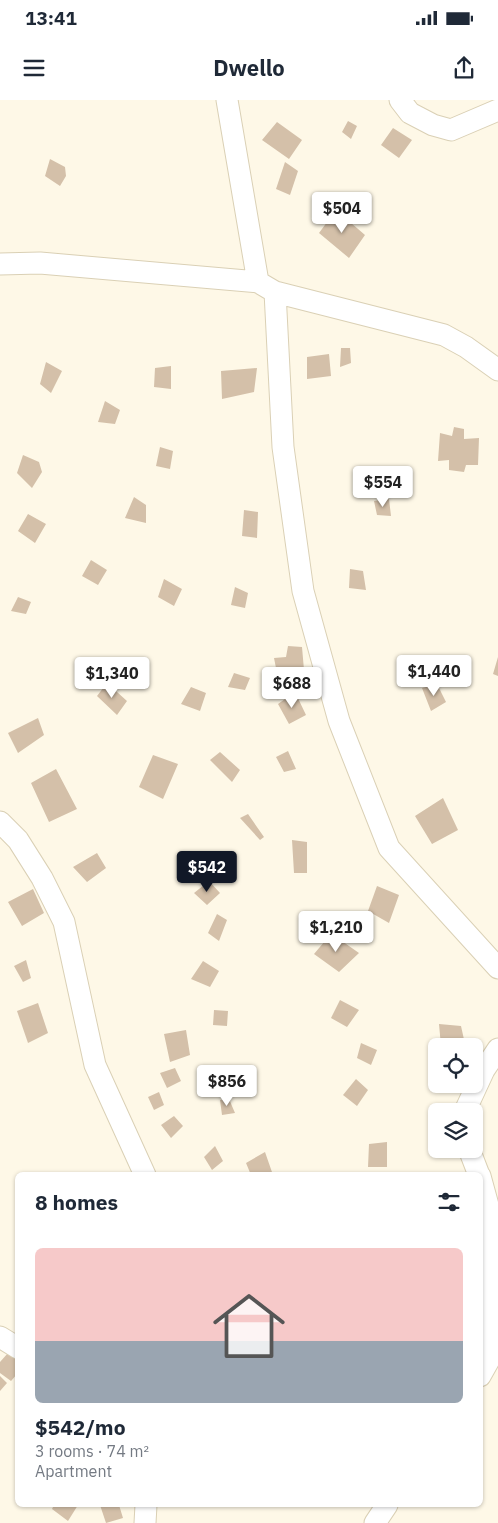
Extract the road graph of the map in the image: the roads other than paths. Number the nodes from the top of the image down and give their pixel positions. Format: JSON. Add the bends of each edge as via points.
{"nodes":[{"id":1,"x":227,"y":100,"type":"edge"},
{"id":2,"x":400,"y":100,"type":"edge"},
{"id":3,"x":498,"y":110,"type":"edge"},
{"id":4,"x":0,"y":264,"type":"edge"},
{"id":5,"x":266,"y":287,"type":"junction"},
{"id":6,"x":498,"y":370,"type":"edge"},
{"id":7,"x":0,"y":822,"type":"edge"},
{"id":8,"x":498,"y":968,"type":"edge"},
{"id":9,"x":498,"y":1050,"type":"edge"},
{"id":10,"x":469,"y":1103,"type":"edge"},
{"id":11,"x":473,"y":1158,"type":"edge"},
{"id":12,"x":144,"y":1172,"type":"edge"},
{"id":13,"x":478,"y":1172,"type":"edge"},
{"id":14,"x":483,"y":1187,"type":"edge"},
{"id":15,"x":0,"y":1337,"type":"edge"},
{"id":16,"x":15,"y":1346,"type":"edge"},
{"id":17,"x":496,"y":1354,"type":"edge"},
{"id":18,"x":483,"y":1372,"type":"edge"},
{"id":19,"x":146,"y":1507,"type":"edge"},
{"id":20,"x":386,"y":1507,"type":"edge"},
{"id":21,"x":145,"y":1523,"type":"edge"},
{"id":22,"x":375,"y":1523,"type":"edge"}],
"edges":[{"from":1,"to":5,"type":"street"},
{"from":2,"to":3,"type":"street","via":[[410,113],[451,130]]},
{"from":4,"to":5,"type":"street","via":[[40,263]]},
{"from":5,"to":6,"type":"street","via":[[444,335]]},
{"from":5,"to":8,"type":"street","via":[[303,591],[339,721],[389,848]]},
{"from":7,"to":12,"type":"street","via":[[23,847],[64,922],[94,1065]]},
{"from":9,"to":10,"type":"street","via":[[484,1070]]},
{"from":11,"to":13,"type":"street"},
{"from":14,"to":17,"type":"street","via":[[492,1220],[490,1275]]},
{"from":15,"to":16,"type":"street"},
{"from":17,"to":18,"type":"street"},
{"from":19,"to":21,"type":"street"},
{"from":20,"to":22,"type":"street"}]}
